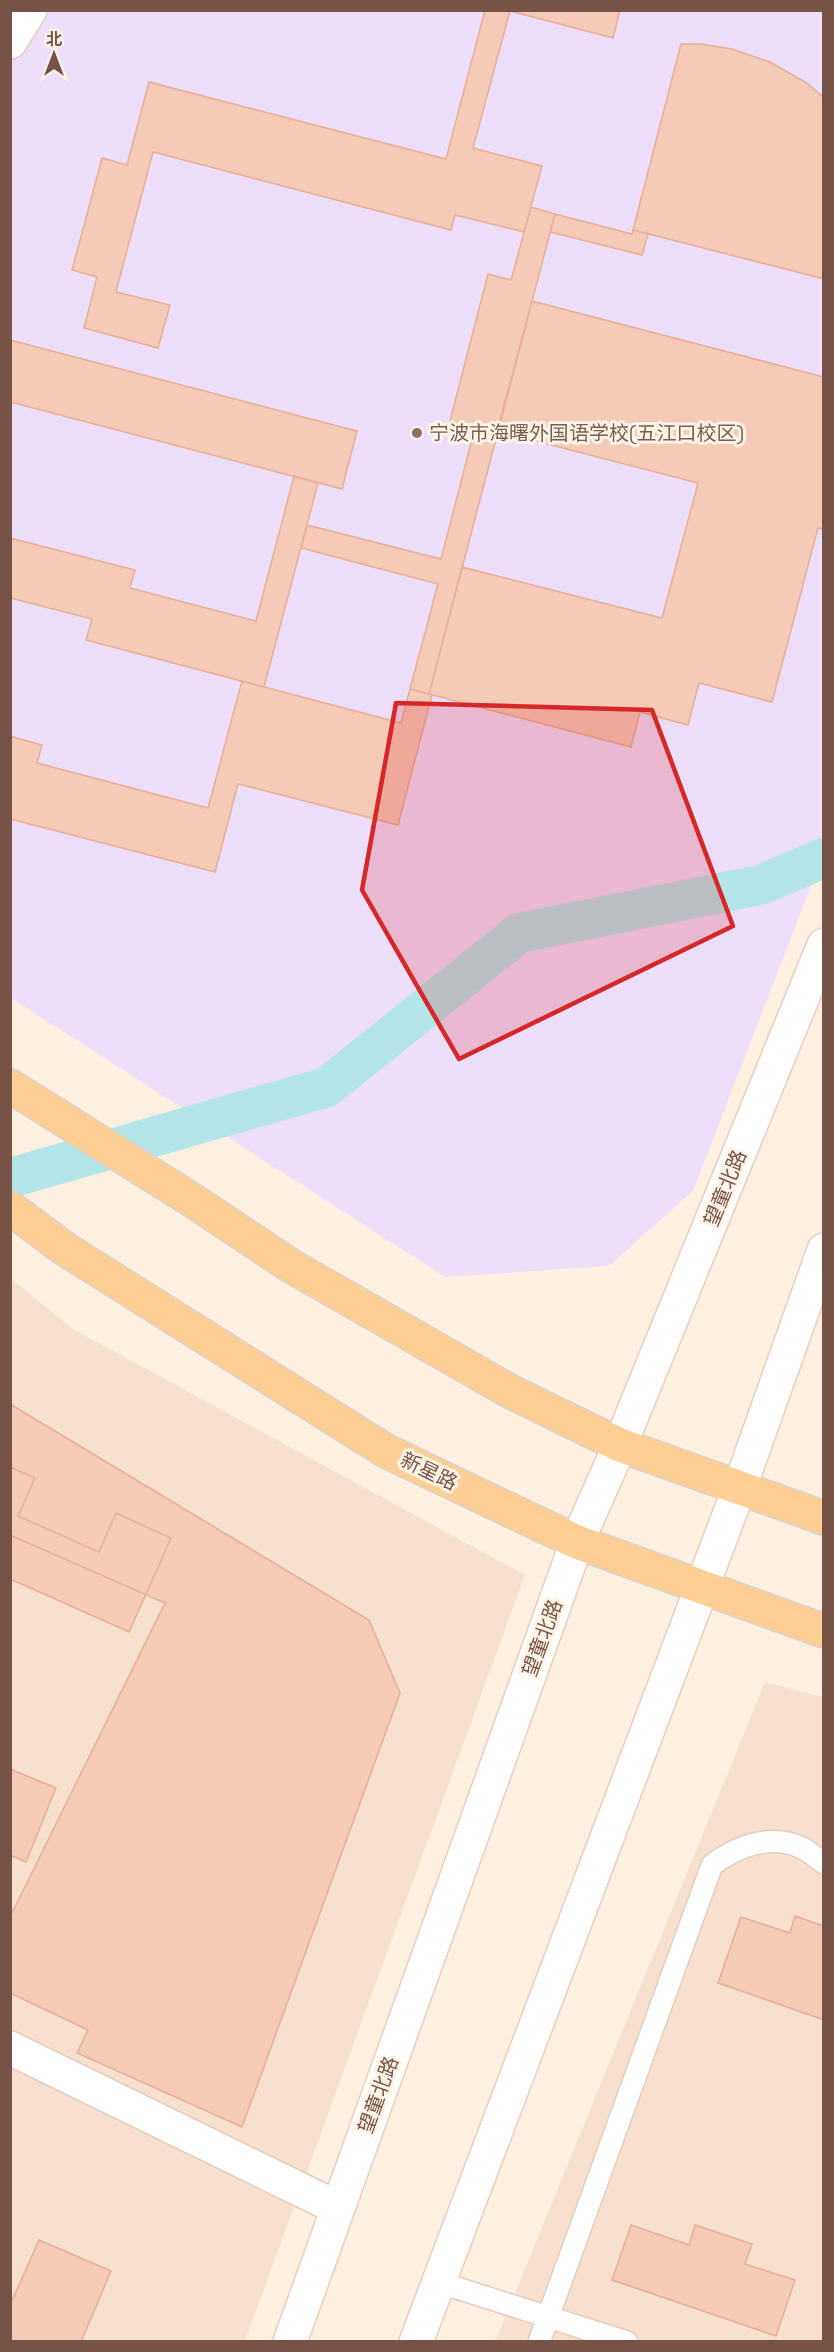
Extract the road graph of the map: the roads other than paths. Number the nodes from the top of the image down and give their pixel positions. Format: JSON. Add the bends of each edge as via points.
{"nodes":[{"id":1,"x":30,"y":10,"type":"edge"},
{"id":2,"x":10,"y":42,"type":"edge"},
{"id":3,"x":823,"y":946,"type":"edge"},
{"id":4,"x":10,"y":1086,"type":"edge"},
{"id":5,"x":10,"y":1208,"type":"edge"},
{"id":6,"x":824,"y":1250,"type":"edge"},
{"id":7,"x":620,"y":1445,"type":"junction"},
{"id":8,"x":739,"y":1489,"type":"junction"},
{"id":9,"x":824,"y":1518,"type":"edge"},
{"id":10,"x":577,"y":1542,"type":"junction"},
{"id":11,"x":700,"y":1588,"type":"junction"},
{"id":12,"x":824,"y":1631,"type":"edge"},
{"id":13,"x":824,"y":1863,"type":"edge"},
{"id":14,"x":10,"y":2048,"type":"edge"},
{"id":15,"x":338,"y":2208,"type":"junction"},
{"id":16,"x":438,"y":2282,"type":"junction"},
{"id":17,"x":548,"y":2316,"type":"junction"},
{"id":18,"x":290,"y":2342,"type":"edge"},
{"id":19,"x":416,"y":2342,"type":"edge"},
{"id":20,"x":539,"y":2342,"type":"edge"},
{"id":21,"x":627,"y":2342,"type":"edge"}],
"edges":[{"from":1,"to":2,"type":"main road"},
{"from":3,"to":7,"type":"main road","name":"望童北路"},
{"from":4,"to":7,"type":"main road","via":[[291,1266],[501,1387]]},
{"from":5,"to":10,"type":"main road","name":"新星路","via":[[65,1249],[386,1450]]},
{"from":6,"to":8,"type":"main road"},
{"from":7,"to":8,"type":"main road"},
{"from":7,"to":10,"type":"main road","name":"望童北路"},
{"from":8,"to":9,"type":"main road"},
{"from":8,"to":11,"type":"main road"},
{"from":10,"to":11,"type":"main road","name":"新星路"},
{"from":10,"to":15,"type":"main road","name":"望童北路"},
{"from":11,"to":12,"type":"main road","name":"新星路"},
{"from":11,"to":16,"type":"main road"},
{"from":13,"to":17,"type":"lane","via":[[801,1847],[773,1840],[729,1852],[712,1865]]},
{"from":14,"to":15,"type":"main road"},
{"from":15,"to":18,"type":"main road","name":"望童北路"},
{"from":16,"to":17,"type":"lane"},
{"from":16,"to":19,"type":"main road"},
{"from":17,"to":20,"type":"lane"},
{"from":17,"to":21,"type":"lane"}]}
